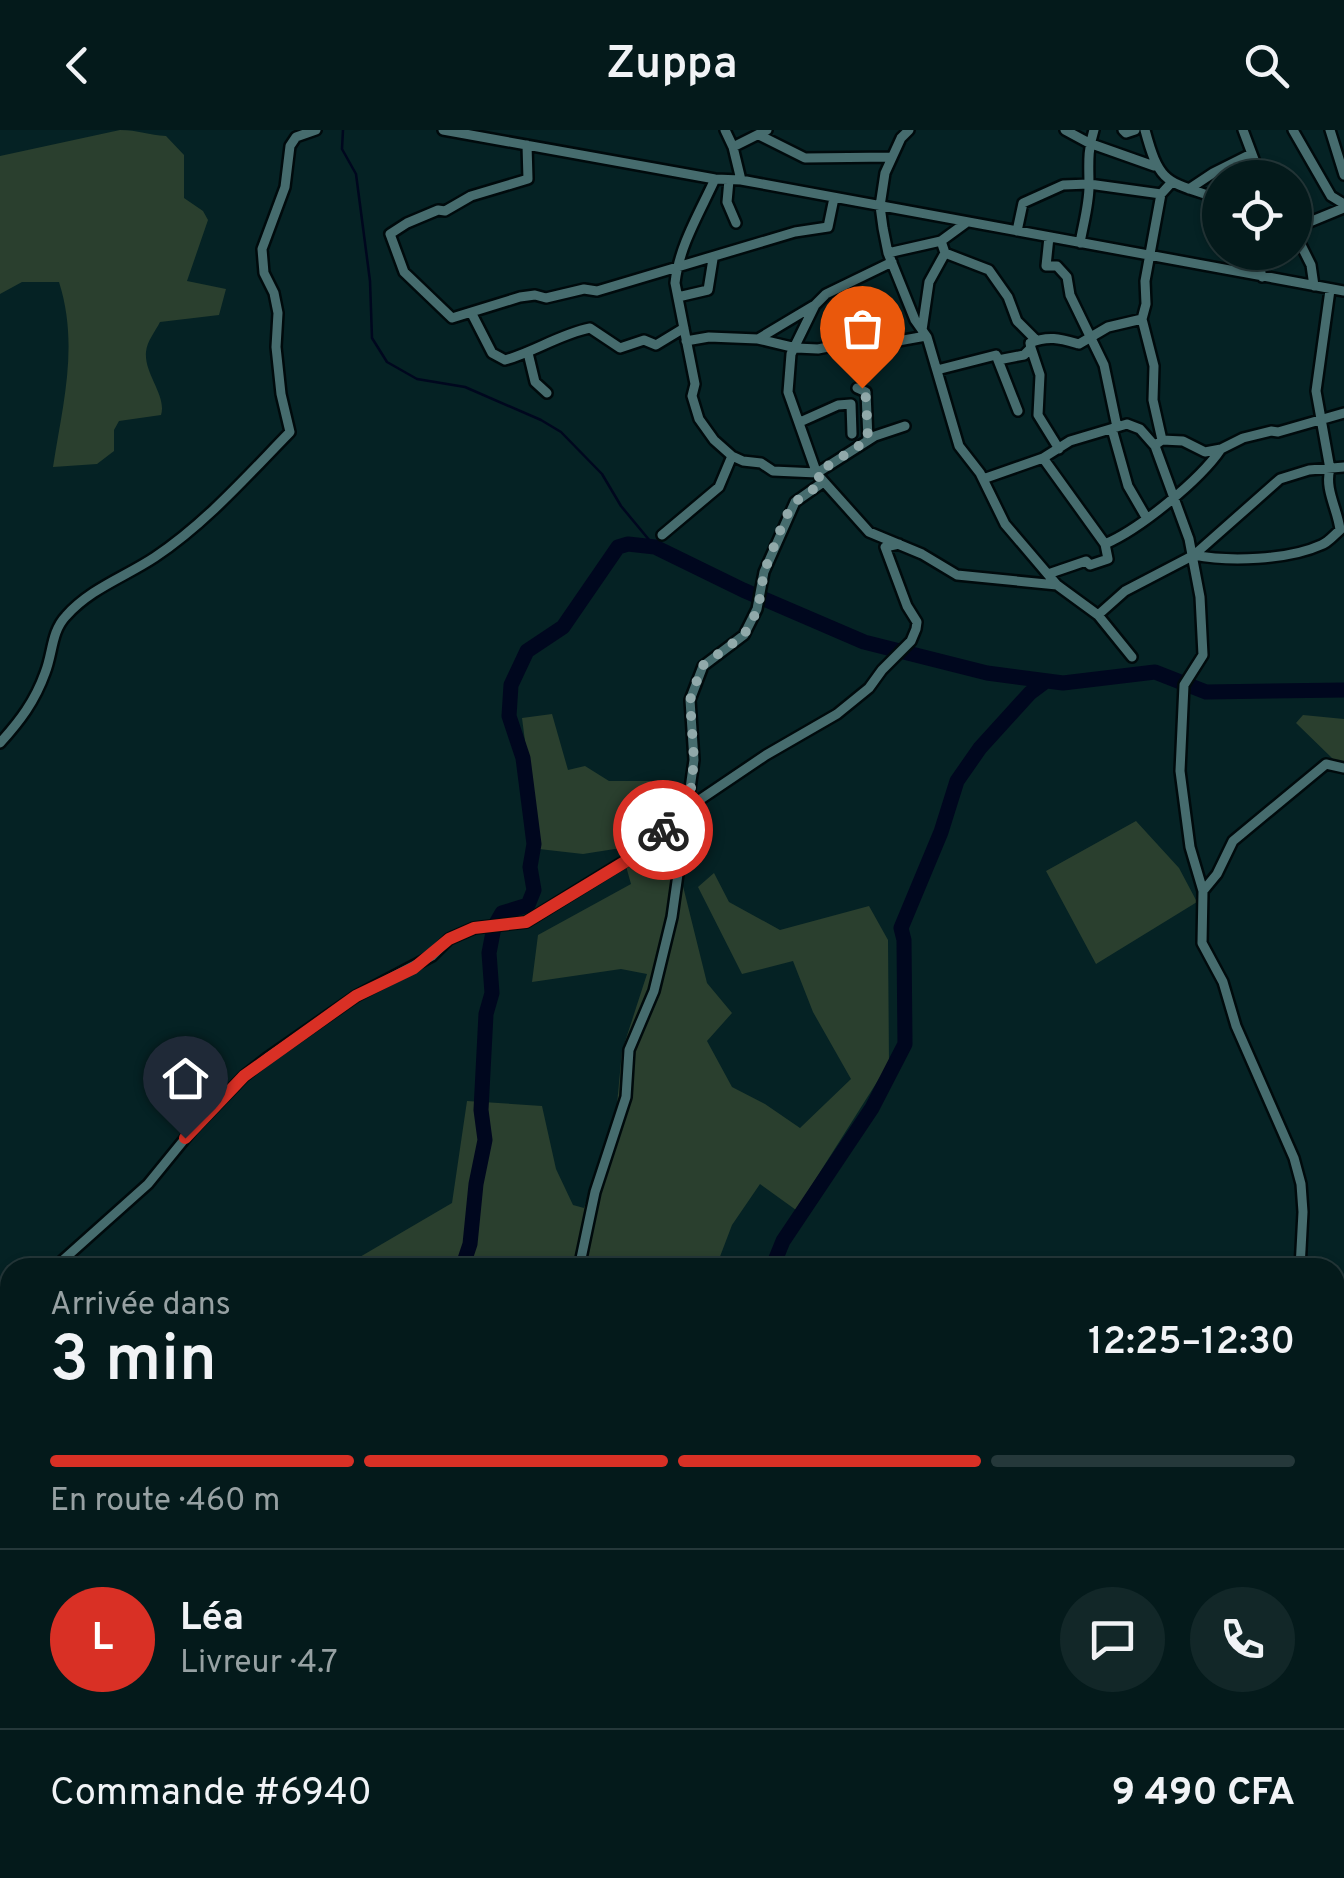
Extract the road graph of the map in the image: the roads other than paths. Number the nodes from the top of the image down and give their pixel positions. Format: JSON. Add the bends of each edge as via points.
{"nodes":[{"id":1,"x":316,"y":130,"type":"edge"},
{"id":2,"x":444,"y":130,"type":"edge"},
{"id":3,"x":724,"y":130,"type":"edge"},
{"id":4,"x":909,"y":130,"type":"edge"},
{"id":5,"x":1065,"y":130,"type":"edge"},
{"id":6,"x":1094,"y":130,"type":"edge"},
{"id":7,"x":1123,"y":130,"type":"edge"},
{"id":8,"x":1135,"y":130,"type":"edge"},
{"id":9,"x":1145,"y":130,"type":"edge"},
{"id":10,"x":1293,"y":130,"type":"edge"},
{"id":11,"x":1330,"y":130,"type":"edge"},
{"id":12,"x":763,"y":132,"type":"edge"},
{"id":13,"x":1247,"y":132,"type":"edge"},
{"id":14,"x":1089,"y":143,"type":"junction"},
{"id":15,"x":526,"y":145,"type":"junction"},
{"id":16,"x":733,"y":148,"type":"junction"},
{"id":17,"x":1251,"y":154,"type":"junction"},
{"id":18,"x":892,"y":157,"type":"junction"},
{"id":19,"x":1254,"y":160,"type":"edge"},
{"id":20,"x":1154,"y":166,"type":"junction"},
{"id":21,"x":1344,"y":176,"type":"edge"},
{"id":22,"x":715,"y":179,"type":"junction"},
{"id":23,"x":735,"y":180,"type":"junction"},
{"id":24,"x":1172,"y":182,"type":"junction"},
{"id":25,"x":1089,"y":184,"type":"junction"},
{"id":26,"x":1189,"y":189,"type":"junction"},
{"id":27,"x":1202,"y":193,"type":"edge"},
{"id":28,"x":1160,"y":194,"type":"junction"},
{"id":29,"x":834,"y":198,"type":"junction"},
{"id":30,"x":880,"y":206,"type":"junction"},
{"id":31,"x":1344,"y":206,"type":"edge"},
{"id":32,"x":966,"y":222,"type":"junction"},
{"id":33,"x":1312,"y":222,"type":"edge"},
{"id":34,"x":736,"y":223,"type":"dead end"},
{"id":35,"x":1017,"y":231,"type":"junction"},
{"id":36,"x":1049,"y":237,"type":"junction"},
{"id":37,"x":941,"y":241,"type":"junction"},
{"id":38,"x":1080,"y":243,"type":"junction"},
{"id":39,"x":945,"y":253,"type":"junction"},
{"id":40,"x":1152,"y":256,"type":"junction"},
{"id":41,"x":890,"y":257,"type":"junction"},
{"id":42,"x":713,"y":258,"type":"junction"},
{"id":43,"x":676,"y":267,"type":"junction"},
{"id":44,"x":1260,"y":270,"type":"edge"},
{"id":45,"x":1311,"y":270,"type":"edge"},
{"id":46,"x":1262,"y":277,"type":"junction"},
{"id":47,"x":1314,"y":286,"type":"junction"},
{"id":48,"x":1330,"y":290,"type":"junction"},
{"id":49,"x":1344,"y":292,"type":"edge"},
{"id":50,"x":678,"y":296,"type":"junction"},
{"id":51,"x":815,"y":305,"type":"junction"},
{"id":52,"x":472,"y":314,"type":"junction"},
{"id":53,"x":1142,"y":318,"type":"junction"},
{"id":54,"x":684,"y":328,"type":"junction"},
{"id":55,"x":924,"y":333,"type":"junction"},
{"id":56,"x":1094,"y":338,"type":"junction"},
{"id":57,"x":758,"y":339,"type":"junction"},
{"id":58,"x":686,"y":340,"type":"junction"},
{"id":59,"x":1033,"y":344,"type":"junction"},
{"id":60,"x":796,"y":348,"type":"junction"},
{"id":61,"x":528,"y":353,"type":"junction"},
{"id":62,"x":998,"y":360,"type":"junction"},
{"id":63,"x":937,"y":370,"type":"junction"},
{"id":64,"x":857,"y":388,"type":"dead end"},
{"id":65,"x":547,"y":393,"type":"dead end"},
{"id":66,"x":1018,"y":411,"type":"dead end"},
{"id":67,"x":1344,"y":414,"type":"edge"},
{"id":68,"x":1321,"y":421,"type":"junction"},
{"id":69,"x":800,"y":422,"type":"junction"},
{"id":70,"x":904,"y":426,"type":"dead end"},
{"id":71,"x":1115,"y":428,"type":"junction"},
{"id":72,"x":852,"y":434,"type":"dead end"},
{"id":73,"x":868,"y":440,"type":"junction"},
{"id":74,"x":1158,"y":443,"type":"junction"},
{"id":75,"x":1059,"y":449,"type":"junction"},
{"id":76,"x":1221,"y":450,"type":"junction"},
{"id":77,"x":732,"y":456,"type":"junction"},
{"id":78,"x":1042,"y":458,"type":"junction"},
{"id":79,"x":1344,"y":467,"type":"edge"},
{"id":80,"x":1330,"y":470,"type":"junction"},
{"id":81,"x":820,"y":478,"type":"junction"},
{"id":82,"x":984,"y":479,"type":"junction"},
{"id":83,"x":1172,"y":498,"type":"junction"},
{"id":84,"x":1146,"y":518,"type":"junction"},
{"id":85,"x":662,"y":535,"type":"dead end"},
{"id":86,"x":899,"y":544,"type":"junction"},
{"id":87,"x":1105,"y":544,"type":"junction"},
{"id":88,"x":1194,"y":555,"type":"junction"},
{"id":89,"x":1048,"y":574,"type":"junction"},
{"id":90,"x":1057,"y":585,"type":"junction"},
{"id":91,"x":1098,"y":616,"type":"junction"},
{"id":92,"x":1132,"y":657,"type":"dead end"},
{"id":93,"x":0,"y":743,"type":"edge"},
{"id":94,"x":1344,"y":768,"type":"edge"},
{"id":95,"x":689,"y":807,"type":"junction"},
{"id":96,"x":1202,"y":891,"type":"junction"},
{"id":97,"x":65,"y":1258,"type":"edge"},
{"id":98,"x":581,"y":1258,"type":"edge"},
{"id":99,"x":1301,"y":1258,"type":"edge"}],
"edges":[{"from":1,"to":93,"type":"street","via":[[296,136],[290,146],[285,187],[262,248],[278,313],[276,347],[290,432],[198,526],[64,617],[28,712]]},
{"from":2,"to":15,"type":"street"},
{"from":3,"to":16,"type":"street"},
{"from":4,"to":18,"type":"street"},
{"from":5,"to":14,"type":"street"},
{"from":6,"to":14,"type":"street"},
{"from":7,"to":8,"type":"street"},
{"from":9,"to":20,"type":"street"},
{"from":10,"to":31,"type":"street","via":[[1331,196]]},
{"from":11,"to":21,"type":"street"},
{"from":12,"to":16,"type":"street"},
{"from":12,"to":18,"type":"street","via":[[805,158]]},
{"from":13,"to":17,"type":"street"},
{"from":14,"to":20,"type":"street"},
{"from":14,"to":25,"type":"street"},
{"from":15,"to":22,"type":"street"},
{"from":15,"to":52,"type":"street","via":[[528,180],[471,196],[390,234],[414,284],[452,318]]},
{"from":16,"to":23,"type":"street"},
{"from":17,"to":19,"type":"street"},
{"from":17,"to":26,"type":"street"},
{"from":18,"to":30,"type":"street"},
{"from":20,"to":24,"type":"street"},
{"from":22,"to":23,"type":"street"},
{"from":22,"to":43,"type":"street"},
{"from":23,"to":29,"type":"street"},
{"from":23,"to":34,"type":"street","via":[[727,202]]},
{"from":24,"to":26,"type":"street"},
{"from":24,"to":28,"type":"street"},
{"from":25,"to":28,"type":"street"},
{"from":25,"to":35,"type":"street","via":[[1063,185],[1024,203]]},
{"from":25,"to":38,"type":"street"},
{"from":26,"to":27,"type":"street"},
{"from":28,"to":40,"type":"street"},
{"from":29,"to":30,"type":"street"},
{"from":29,"to":42,"type":"street","via":[[828,228]]},
{"from":30,"to":32,"type":"street"},
{"from":30,"to":41,"type":"street"},
{"from":31,"to":33,"type":"street"},
{"from":32,"to":35,"type":"street"},
{"from":32,"to":37,"type":"street"},
{"from":35,"to":36,"type":"street"},
{"from":36,"to":38,"type":"street"},
{"from":36,"to":56,"type":"street","via":[[1046,266],[1057,266],[1067,277]]},
{"from":37,"to":39,"type":"street"},
{"from":37,"to":41,"type":"street"},
{"from":38,"to":40,"type":"street"},
{"from":39,"to":55,"type":"street","via":[[929,282]]},
{"from":39,"to":59,"type":"street","via":[[989,270]]},
{"from":40,"to":46,"type":"street"},
{"from":40,"to":53,"type":"street"},
{"from":41,"to":51,"type":"street"},
{"from":41,"to":55,"type":"street"},
{"from":42,"to":43,"type":"street"},
{"from":42,"to":50,"type":"street","via":[[708,290]]},
{"from":43,"to":50,"type":"street"},
{"from":43,"to":52,"type":"street","via":[[597,292],[535,294]]},
{"from":44,"to":46,"type":"street"},
{"from":45,"to":47,"type":"street"},
{"from":46,"to":47,"type":"street"},
{"from":47,"to":48,"type":"street"},
{"from":48,"to":49,"type":"street"},
{"from":48,"to":68,"type":"street","via":[[1316,392]]},
{"from":50,"to":54,"type":"street"},
{"from":51,"to":57,"type":"street"},
{"from":51,"to":60,"type":"street"},
{"from":52,"to":61,"type":"street","via":[[492,353],[505,360]]},
{"from":53,"to":56,"type":"street"},
{"from":53,"to":74,"type":"street","via":[[1154,366]]},
{"from":54,"to":58,"type":"street"},
{"from":54,"to":61,"type":"street","via":[[656,345],[644,340],[620,348],[590,328]]},
{"from":55,"to":60,"type":"street","via":[[887,343],[868,339]]},
{"from":55,"to":63,"type":"street"},
{"from":56,"to":59,"type":"street","via":[[1079,344],[1057,336]]},
{"from":56,"to":71,"type":"street"},
{"from":57,"to":58,"type":"street"},
{"from":57,"to":60,"type":"street"},
{"from":58,"to":77,"type":"street","via":[[698,420]]},
{"from":59,"to":62,"type":"street","via":[[1024,355]]},
{"from":59,"to":75,"type":"street","via":[[1038,415]]},
{"from":60,"to":69,"type":"street","via":[[788,392]]},
{"from":61,"to":65,"type":"street","via":[[536,382]]},
{"from":62,"to":63,"type":"street","via":[[996,355]]},
{"from":62,"to":66,"type":"street"},
{"from":63,"to":82,"type":"street","via":[[959,446]]},
{"from":64,"to":73,"type":"street","via":[[866,392]]},
{"from":67,"to":68,"type":"street"},
{"from":68,"to":76,"type":"street","via":[[1243,438]]},
{"from":68,"to":80,"type":"street"},
{"from":69,"to":72,"type":"street","via":[[851,404]]},
{"from":69,"to":81,"type":"street"},
{"from":70,"to":73,"type":"street"},
{"from":71,"to":74,"type":"street","via":[[1133,424]]},
{"from":71,"to":75,"type":"street"},
{"from":71,"to":84,"type":"street","via":[[1128,486]]},
{"from":73,"to":81,"type":"street"},
{"from":74,"to":76,"type":"street"},
{"from":74,"to":83,"type":"street"},
{"from":75,"to":78,"type":"street"},
{"from":76,"to":83,"type":"street"},
{"from":77,"to":81,"type":"street"},
{"from":77,"to":85,"type":"street","via":[[718,487]]},
{"from":78,"to":82,"type":"street"},
{"from":78,"to":87,"type":"street"},
{"from":79,"to":80,"type":"street"},
{"from":80,"to":88,"type":"street","via":[[1280,478]]},
{"from":80,"to":88,"type":"street","via":[[1326,482],[1340,530],[1324,545],[1236,560]]},
{"from":81,"to":86,"type":"street","via":[[859,524]]},
{"from":81,"to":95,"type":"street","via":[[785,518],[744,635],[702,666],[690,700]]},
{"from":82,"to":89,"type":"street","via":[[1005,524]]},
{"from":83,"to":84,"type":"street"},
{"from":83,"to":88,"type":"street"},
{"from":84,"to":87,"type":"street"},
{"from":86,"to":90,"type":"street","via":[[957,575]]},
{"from":86,"to":95,"type":"street","via":[[885,548],[917,622],[911,641],[837,714]]},
{"from":87,"to":89,"type":"street","via":[[1108,558]]},
{"from":88,"to":91,"type":"street","via":[[1125,590]]},
{"from":88,"to":96,"type":"street","via":[[1203,655],[1184,685],[1180,771]]},
{"from":89,"to":90,"type":"street"},
{"from":90,"to":91,"type":"street"},
{"from":91,"to":92,"type":"street"},
{"from":94,"to":96,"type":"street","via":[[1326,764],[1268,809],[1233,841]]},
{"from":95,"to":97,"type":"street","via":[[628,860],[526,922],[474,928],[449,939],[266,1058],[148,1184]]},
{"from":95,"to":98,"type":"street","via":[[672,917],[654,991],[628,1050],[626,1097]]},
{"from":96,"to":99,"type":"street","via":[[1202,942],[1301,1184]]}]}
